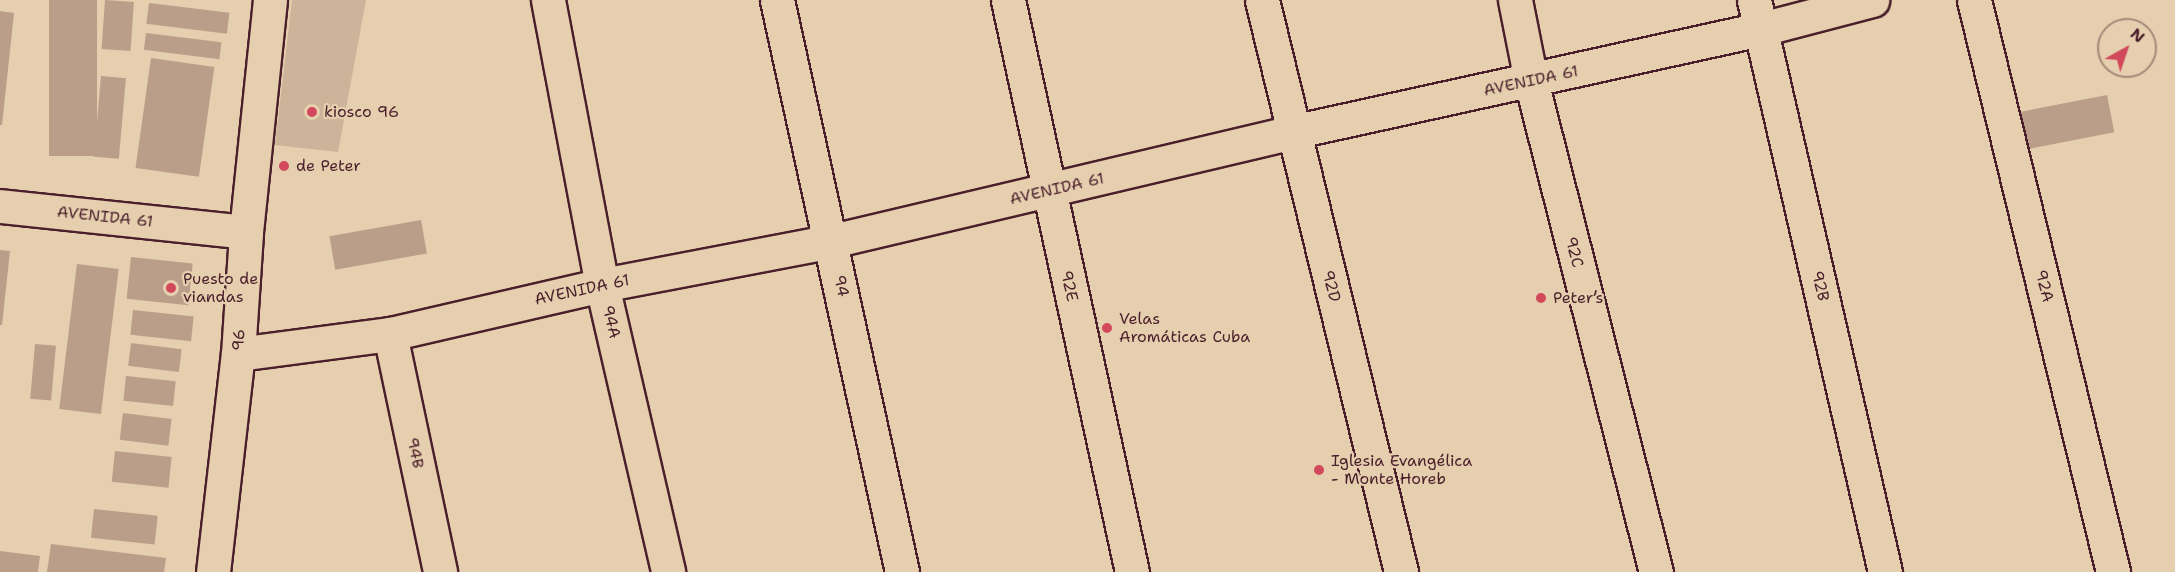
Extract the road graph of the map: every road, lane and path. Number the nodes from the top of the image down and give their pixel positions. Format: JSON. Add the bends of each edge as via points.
{"nodes":[{"id":1,"x":270,"y":0,"type":"edge"},
{"id":2,"x":548,"y":0,"type":"edge"},
{"id":3,"x":777,"y":0,"type":"edge"},
{"id":4,"x":1008,"y":0,"type":"edge"},
{"id":5,"x":1262,"y":0,"type":"edge"},
{"id":6,"x":1515,"y":0,"type":"edge"},
{"id":7,"x":1872,"y":0,"type":"edge"},
{"id":8,"x":1974,"y":0,"type":"edge"},
{"id":9,"x":1757,"y":14,"type":"edge"},
{"id":10,"x":1531,"y":81,"type":"junction"},
{"id":11,"x":1292,"y":132,"type":"junction"},
{"id":12,"x":1048,"y":191,"type":"junction"},
{"id":13,"x":0,"y":206,"type":"edge"},
{"id":14,"x":246,"y":232,"type":"junction"},
{"id":15,"x":832,"y":241,"type":"junction"},
{"id":16,"x":602,"y":285,"type":"junction"},
{"id":17,"x":390,"y":334,"type":"junction"},
{"id":18,"x":238,"y":354,"type":"junction"},
{"id":19,"x":213,"y":572,"type":"edge"},
{"id":20,"x":440,"y":572,"type":"edge"},
{"id":21,"x":668,"y":572,"type":"edge"},
{"id":22,"x":902,"y":572,"type":"edge"},
{"id":23,"x":1132,"y":572,"type":"edge"},
{"id":24,"x":1401,"y":572,"type":"edge"},
{"id":25,"x":1656,"y":572,"type":"edge"},
{"id":26,"x":1885,"y":572,"type":"edge"},
{"id":27,"x":2113,"y":572,"type":"edge"}],
"edges":[{"from":1,"to":14,"type":"street","name":"96"},
{"from":2,"to":16,"type":"street","name":"94A"},
{"from":3,"to":15,"type":"street","name":"94"},
{"from":4,"to":12,"type":"street","name":"92E"},
{"from":5,"to":11,"type":"street","name":"92D"},
{"from":6,"to":10,"type":"street","name":"92C"},
{"from":7,"to":9,"type":"street","name":"AVENIDA 61"},
{"from":8,"to":27,"type":"street","name":"92A"},
{"from":9,"to":10,"type":"street","name":"AVENIDA 61"},
{"from":9,"to":26,"type":"street","name":"92B"},
{"from":10,"to":11,"type":"street","name":"AVENIDA 61"},
{"from":10,"to":25,"type":"street","name":"92C"},
{"from":11,"to":12,"type":"street","name":"AVENIDA 61"},
{"from":11,"to":24,"type":"street","name":"92D"},
{"from":12,"to":15,"type":"street","name":"AVENIDA 61"},
{"from":12,"to":23,"type":"street","name":"92E"},
{"from":13,"to":14,"type":"street","name":"AVENIDA 61"},
{"from":14,"to":18,"type":"street","name":"96"},
{"from":15,"to":16,"type":"street","name":"AVENIDA 61"},
{"from":15,"to":22,"type":"street","name":"94"},
{"from":16,"to":17,"type":"street","name":"AVENIDA 61"},
{"from":16,"to":21,"type":"street","name":"94A"},
{"from":17,"to":18,"type":"street","name":"AVENIDA 61"},
{"from":17,"to":20,"type":"street","name":"94B"},
{"from":18,"to":19,"type":"street","name":"96"}]}
